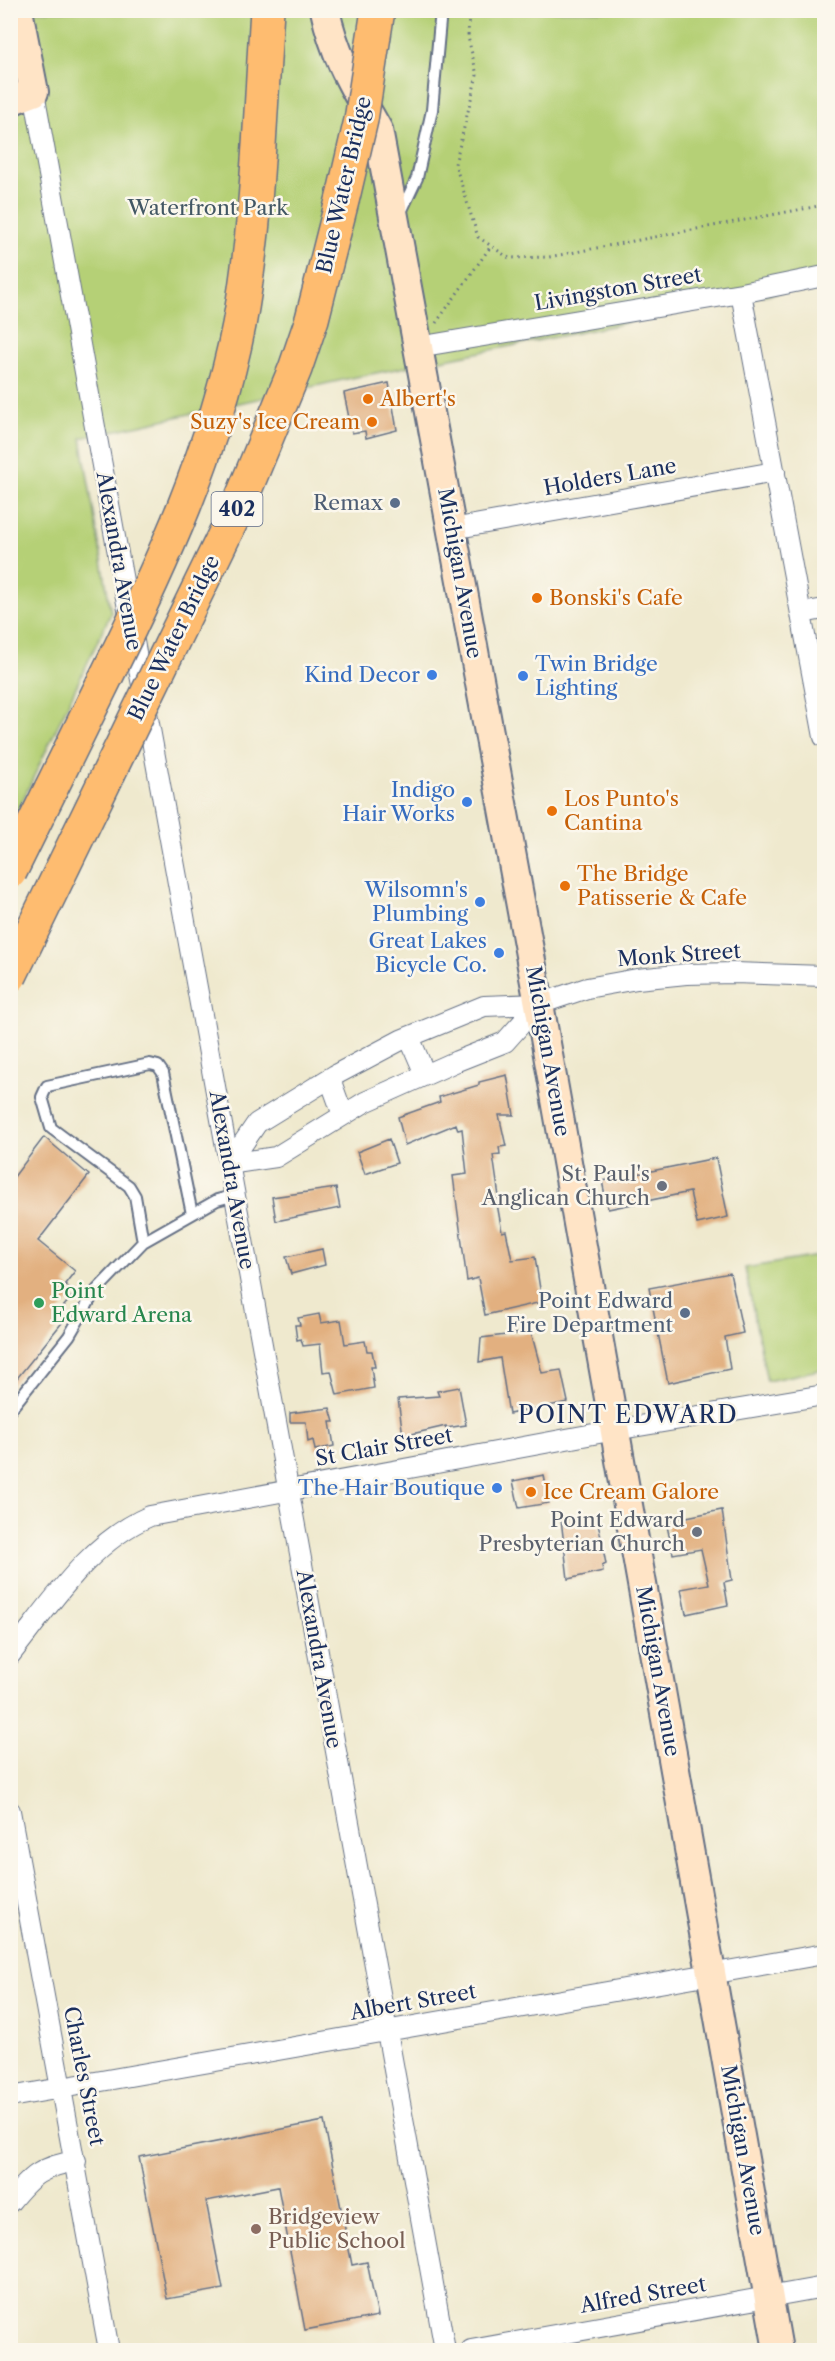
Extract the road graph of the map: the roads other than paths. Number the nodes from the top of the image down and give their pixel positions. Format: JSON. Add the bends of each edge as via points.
{"nodes":[{"id":1,"x":18,"y":10,"type":"edge"},
{"id":2,"x":267,"y":10,"type":"edge"},
{"id":3,"x":325,"y":10,"type":"edge"},
{"id":4,"x":378,"y":10,"type":"edge"},
{"id":5,"x":441,"y":10,"type":"edge"},
{"id":6,"x":20,"y":107,"type":"edge"},
{"id":7,"x":395,"y":224,"type":"junction"},
{"id":8,"x":825,"y":276,"type":"edge"},
{"id":9,"x":741,"y":292,"type":"junction"},
{"id":10,"x":418,"y":347,"type":"junction"},
{"id":11,"x":775,"y":472,"type":"junction"},
{"id":12,"x":452,"y":529,"type":"junction"},
{"id":13,"x":825,"y":609,"type":"edge"},
{"id":14,"x":802,"y":613,"type":"junction"},
{"id":15,"x":825,"y":736,"type":"edge"},
{"id":16,"x":10,"y":872,"type":"edge"},
{"id":17,"x":10,"y":976,"type":"edge"},
{"id":18,"x":825,"y":976,"type":"edge"},
{"id":19,"x":539,"y":1004,"type":"junction"},
{"id":20,"x":409,"y":1037,"type":"junction"},
{"id":21,"x":425,"y":1074,"type":"junction"},
{"id":22,"x":330,"y":1079,"type":"junction"},
{"id":23,"x":343,"y":1115,"type":"junction"},
{"id":24,"x":230,"y":1164,"type":"junction"},
{"id":25,"x":236,"y":1195,"type":"junction"},
{"id":26,"x":192,"y":1214,"type":"junction"},
{"id":27,"x":143,"y":1242,"type":"junction"},
{"id":28,"x":825,"y":1395,"type":"edge"},
{"id":29,"x":10,"y":1410,"type":"edge"},
{"id":30,"x":615,"y":1430,"type":"junction"},
{"id":31,"x":288,"y":1489,"type":"junction"},
{"id":32,"x":10,"y":1655,"type":"edge"},
{"id":33,"x":10,"y":1811,"type":"edge"},
{"id":34,"x":825,"y":1954,"type":"edge"},
{"id":35,"x":712,"y":1974,"type":"junction"},
{"id":36,"x":386,"y":2031,"type":"junction"},
{"id":37,"x":62,"y":2088,"type":"junction"},
{"id":38,"x":10,"y":2097,"type":"edge"},
{"id":39,"x":76,"y":2161,"type":"junction"},
{"id":40,"x":10,"y":2202,"type":"edge"},
{"id":41,"x":825,"y":2287,"type":"edge"},
{"id":42,"x":769,"y":2297,"type":"junction"},
{"id":43,"x":109,"y":2350,"type":"edge"},
{"id":44,"x":445,"y":2350,"type":"edge"},
{"id":45,"x":471,"y":2350,"type":"edge"},
{"id":46,"x":778,"y":2350,"type":"edge"}],
"edges":[{"from":1,"to":6,"type":"street","name":"Alexandra Avenue"},
{"from":2,"to":16,"type":"highway","name":"Blue Water Bridge","number":"402","bridge":true,"via":[[247,275],[238,326],[198,474],[164,556]]},
{"from":3,"to":7,"type":"street","name":"Michigan Avenue","via":[[331,39],[378,130]]},
{"from":4,"to":17,"type":"highway","name":"Blue Water Bridge","number":"402","bridge":true,"via":[[351,162],[312,320],[295,369],[238,507]]},
{"from":5,"to":7,"type":"lane","via":[[432,110],[417,178]]},
{"from":6,"to":24,"type":"street","name":"Alexandra Avenue"},
{"from":7,"to":10,"type":"street","name":"Michigan Avenue"},
{"from":8,"to":9,"type":"street","name":"Livingston Street"},
{"from":9,"to":10,"type":"street","name":"Livingston Street"},
{"from":9,"to":11,"type":"street"},
{"from":10,"to":12,"type":"street","name":"Michigan Avenue"},
{"from":11,"to":12,"type":"street","name":"Holders Lane"},
{"from":11,"to":14,"type":"street"},
{"from":12,"to":19,"type":"street","name":"Michigan Avenue"},
{"from":13,"to":14,"type":"street"},
{"from":14,"to":15,"type":"street"},
{"from":18,"to":19,"type":"street","name":"Monk Street","via":[[676,975],[587,988]]},
{"from":19,"to":20,"type":"street","name":"Monk Street","via":[[484,1006]]},
{"from":19,"to":21,"type":"street","name":"Monk Street","via":[[505,1042]]},
{"from":19,"to":30,"type":"street","name":"Michigan Avenue"},
{"from":20,"to":21,"type":"street"},
{"from":20,"to":22,"type":"street","name":"Monk Street"},
{"from":21,"to":23,"type":"street","name":"Monk Street"},
{"from":22,"to":23,"type":"street"},
{"from":22,"to":24,"type":"street","name":"Monk Street","via":[[257,1123]]},
{"from":23,"to":24,"type":"street","name":"Monk Street","via":[[276,1157]]},
{"from":24,"to":25,"type":"street","name":"Alexandra Avenue"},
{"from":25,"to":26,"type":"lane"},
{"from":25,"to":31,"type":"street","name":"Alexandra Avenue"},
{"from":26,"to":27,"type":"lane"},
{"from":26,"to":27,"type":"lane","via":[[163,1073],[158,1066],[150,1064],[47,1086],[42,1097],[51,1128],[129,1186],[135,1196]]},
{"from":27,"to":29,"type":"lane","via":[[94,1293],[69,1336]]},
{"from":28,"to":30,"type":"street","name":"St Clair Street"},
{"from":30,"to":31,"type":"street","name":"St Clair Street"},
{"from":30,"to":35,"type":"street","name":"Michigan Avenue"},
{"from":31,"to":32,"type":"street","name":"St Clair Street","via":[[167,1511],[125,1528],[75,1574]]},
{"from":31,"to":36,"type":"street","name":"Alexandra Avenue"},
{"from":33,"to":37,"type":"street","name":"Charles Street"},
{"from":34,"to":35,"type":"street","name":"Albert Street"},
{"from":35,"to":36,"type":"street","name":"Albert Street"},
{"from":35,"to":42,"type":"street","name":"Michigan Avenue"},
{"from":36,"to":37,"type":"street","name":"Albert Street"},
{"from":36,"to":44,"type":"street","name":"Alexandra Avenue"},
{"from":37,"to":38,"type":"street","name":"Albert Street"},
{"from":37,"to":39,"type":"street","name":"Charles Street"},
{"from":39,"to":40,"type":"street","via":[[40,2171]]},
{"from":39,"to":43,"type":"street","name":"Charles Street"},
{"from":41,"to":42,"type":"street","name":"Alfred Street"},
{"from":42,"to":45,"type":"street","name":"Alfred Street"},
{"from":42,"to":46,"type":"street","name":"Michigan Avenue"}]}
